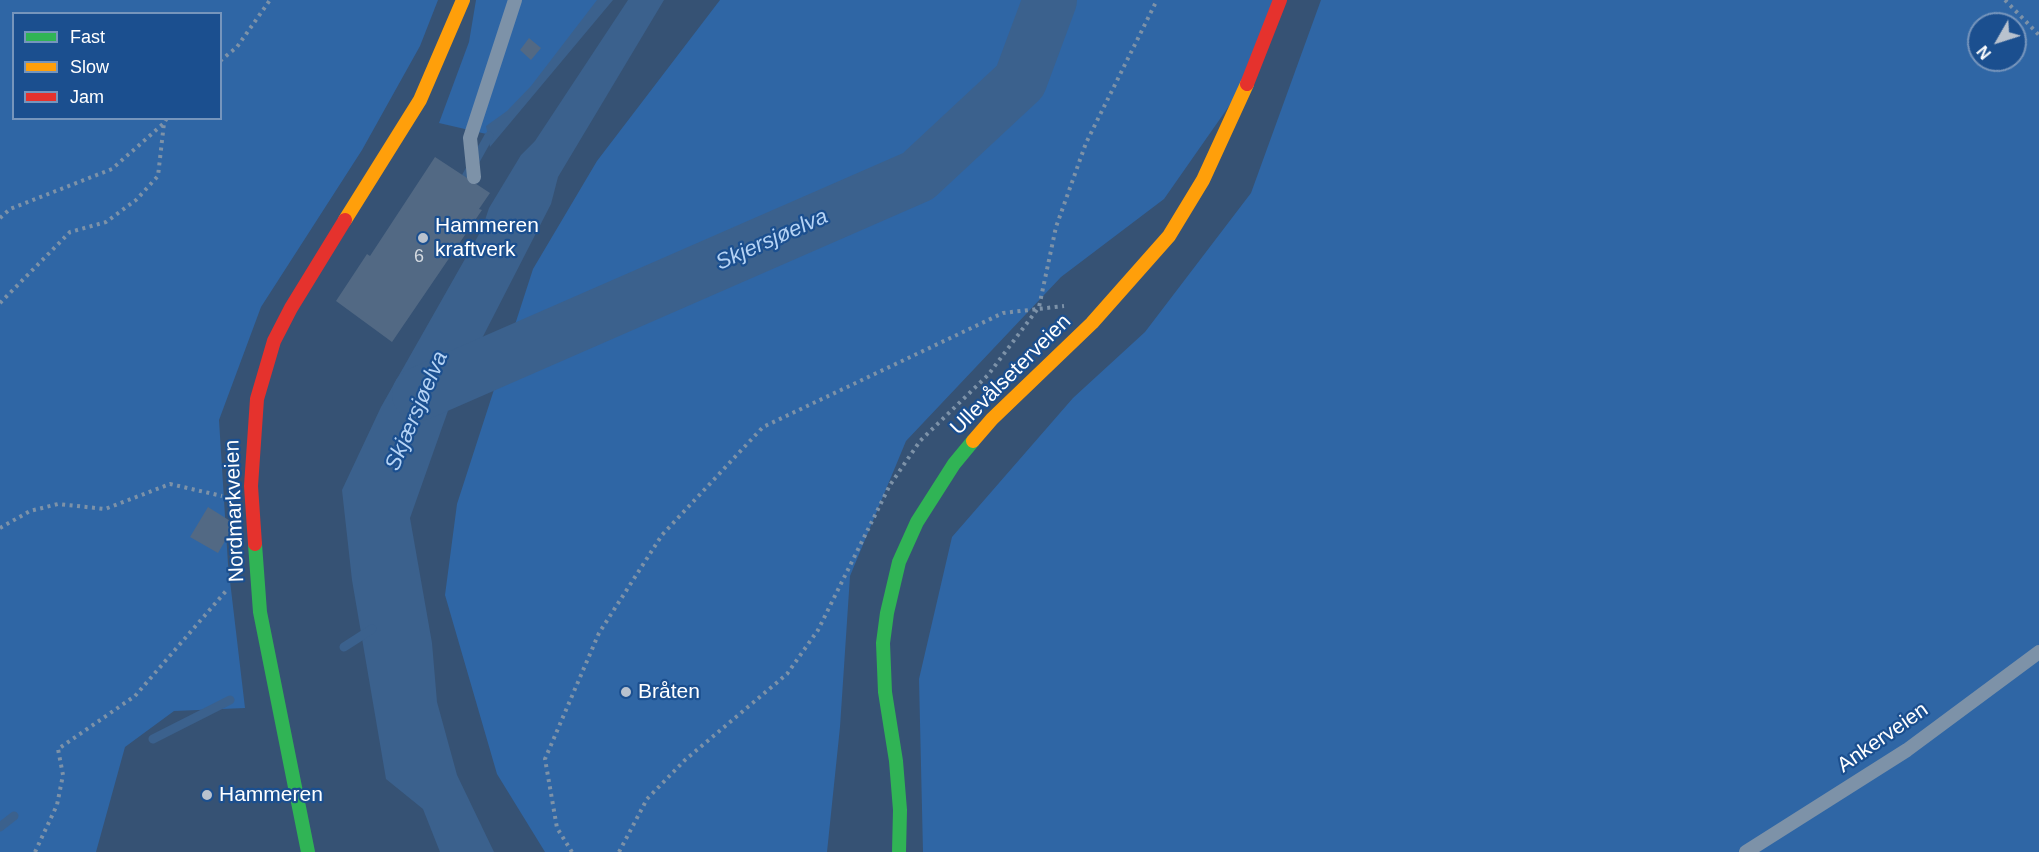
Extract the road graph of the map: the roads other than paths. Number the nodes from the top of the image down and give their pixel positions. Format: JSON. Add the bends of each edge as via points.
{"nodes":[{"id":1,"x":463,"y":0,"type":"edge"},
{"id":2,"x":515,"y":0,"type":"edge"},
{"id":3,"x":1280,"y":0,"type":"edge"},
{"id":4,"x":474,"y":177,"type":"dead end"},
{"id":5,"x":2039,"y":652,"type":"edge"},
{"id":6,"x":308,"y":852,"type":"edge"},
{"id":7,"x":899,"y":852,"type":"edge"},
{"id":8,"x":1746,"y":852,"type":"edge"}],
"edges":[{"from":1,"to":6,"type":"street","name":"Nordmarkveien","via":[[420,100],[274,341],[257,399],[252,486],[260,612]]},
{"from":2,"to":4,"type":"lane","via":[[470,138]]},
{"from":3,"to":7,"type":"street","name":"Ullevålseterveien","via":[[1203,180],[1169,236],[1110,304],[992,419],[954,464],[917,522],[899,562],[883,643],[900,810]]},
{"from":5,"to":8,"type":"lane","name":"Ankerveien","via":[[1907,750]]}]}
